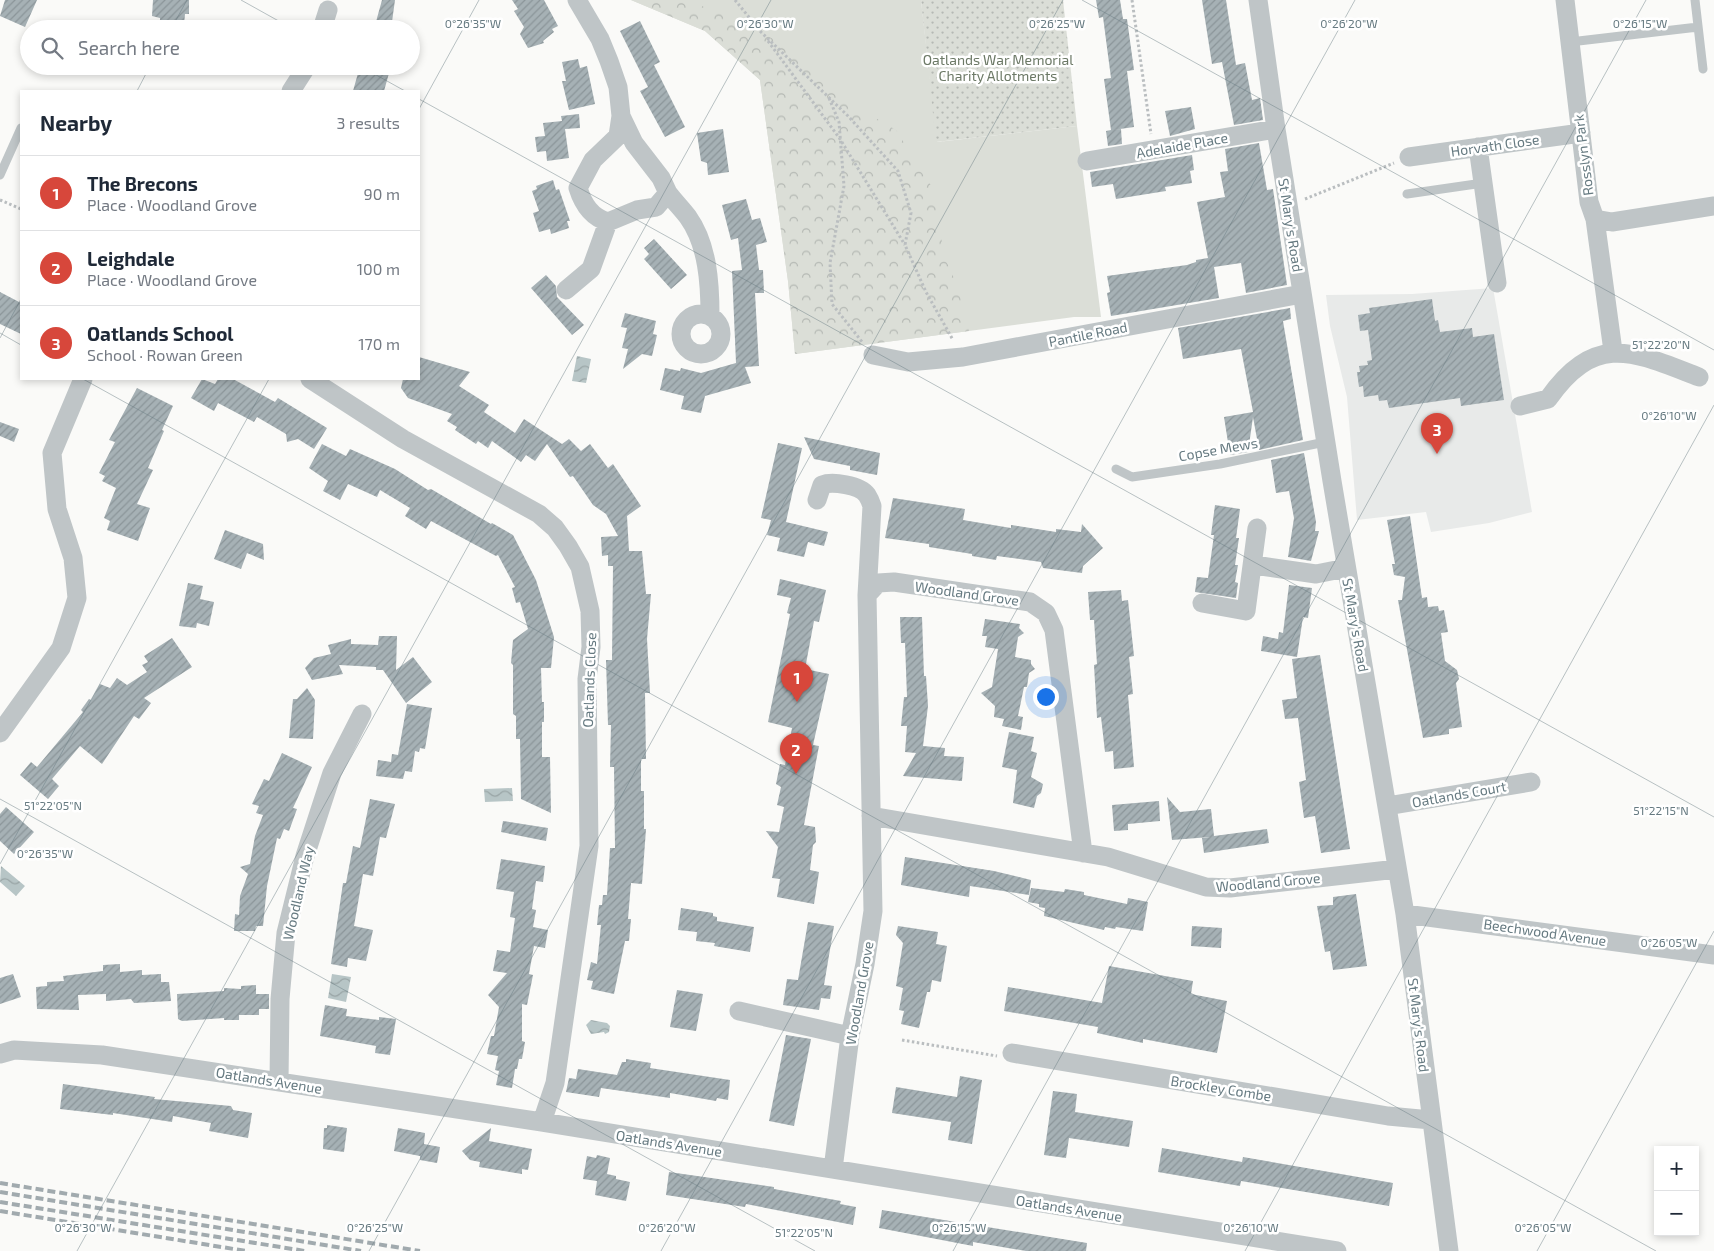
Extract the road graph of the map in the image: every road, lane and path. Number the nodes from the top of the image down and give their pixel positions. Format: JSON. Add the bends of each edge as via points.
{"nodes":[{"id":1,"x":577,"y":0,"type":"edge"},
{"id":2,"x":735,"y":0,"type":"edge"},
{"id":3,"x":1132,"y":0,"type":"edge"},
{"id":4,"x":1258,"y":0,"type":"edge"},
{"id":5,"x":1565,"y":0,"type":"edge"},
{"id":6,"x":1695,"y":0,"type":"edge"},
{"id":7,"x":328,"y":10,"type":"dead end"},
{"id":8,"x":325,"y":20,"type":"edge"},
{"id":9,"x":1698,"y":27,"type":"junction"},
{"id":10,"x":761,"y":32,"type":"junction"},
{"id":11,"x":1570,"y":42,"type":"junction"},
{"id":12,"x":1703,"y":69,"type":"dead end"},
{"id":13,"x":301,"y":75,"type":"edge"},
{"id":14,"x":292,"y":90,"type":"edge"},
{"id":15,"x":828,"y":96,"type":"junction"},
{"id":16,"x":621,"y":116,"type":"junction"},
{"id":17,"x":1276,"y":129,"type":"junction"},
{"id":18,"x":20,"y":130,"type":"edge"},
{"id":19,"x":1580,"y":133,"type":"junction"},
{"id":20,"x":840,"y":139,"type":"junction"},
{"id":21,"x":1478,"y":148,"type":"junction"},
{"id":22,"x":1152,"y":150,"type":"junction"},
{"id":23,"x":1409,"y":157,"type":"joint"},
{"id":24,"x":1087,"y":162,"type":"dead end"},
{"id":25,"x":0,"y":175,"type":"edge"},
{"id":26,"x":1483,"y":183,"type":"junction"},
{"id":27,"x":668,"y":193,"type":"junction"},
{"id":28,"x":1407,"y":194,"type":"dead end"},
{"id":29,"x":0,"y":200,"type":"edge"},
{"id":30,"x":1288,"y":205,"type":"junction"},
{"id":31,"x":1714,"y":206,"type":"edge"},
{"id":32,"x":20,"y":209,"type":"edge"},
{"id":33,"x":1595,"y":219,"type":"junction"},
{"id":34,"x":608,"y":222,"type":"junction"},
{"id":35,"x":905,"y":245,"type":"junction"},
{"id":36,"x":1497,"y":283,"type":"dead end"},
{"id":37,"x":566,"y":290,"type":"dead end"},
{"id":38,"x":1302,"y":294,"type":"junction"},
{"id":39,"x":710,"y":316,"type":"dead end"},
{"id":40,"x":1613,"y":351,"type":"junction"},
{"id":41,"x":873,"y":355,"type":"joint"},
{"id":42,"x":963,"y":357,"type":"junction"},
{"id":43,"x":1699,"y":377,"type":"dead end"},
{"id":44,"x":82,"y":380,"type":"edge"},
{"id":45,"x":312,"y":380,"type":"edge"},
{"id":46,"x":1520,"y":406,"type":"dead end"},
{"id":47,"x":1326,"y":442,"type":"junction"},
{"id":48,"x":1116,"y":469,"type":"dead end"},
{"id":49,"x":817,"y":500,"type":"dead end"},
{"id":50,"x":1257,"y":528,"type":"dead end"},
{"id":51,"x":1254,"y":565,"type":"junction"},
{"id":52,"x":1346,"y":568,"type":"junction"},
{"id":53,"x":867,"y":595,"type":"junction"},
{"id":54,"x":1202,"y":603,"type":"dead end"},
{"id":55,"x":362,"y":714,"type":"dead end"},
{"id":56,"x":0,"y":733,"type":"edge"},
{"id":57,"x":1531,"y":782,"type":"dead end"},
{"id":58,"x":1387,"y":806,"type":"junction"},
{"id":59,"x":871,"y":816,"type":"junction"},
{"id":60,"x":1083,"y":853,"type":"junction"},
{"id":61,"x":1397,"y":869,"type":"junction"},
{"id":62,"x":1405,"y":914,"type":"junction"},
{"id":63,"x":1714,"y":955,"type":"edge"},
{"id":64,"x":739,"y":1011,"type":"dead end"},
{"id":65,"x":850,"y":1036,"type":"junction"},
{"id":66,"x":902,"y":1040,"type":"dead end"},
{"id":67,"x":1012,"y":1053,"type":"joint"},
{"id":68,"x":0,"y":1054,"type":"edge"},
{"id":69,"x":279,"y":1082,"type":"junction"},
{"id":70,"x":1431,"y":1120,"type":"junction"},
{"id":71,"x":542,"y":1122,"type":"junction"},
{"id":72,"x":833,"y":1169,"type":"junction"},
{"id":73,"x":1337,"y":1251,"type":"edge"},
{"id":74,"x":1449,"y":1251,"type":"edge"}],
"edges":[{"from":1,"to":16,"type":"street","via":[[609,61],[618,87]]},
{"from":2,"to":10,"type":"path"},
{"from":3,"to":22,"type":"path"},
{"from":4,"to":17,"type":"street","name":"St Mary's Road"},
{"from":5,"to":11,"type":"street","name":"Rosslyn Park"},
{"from":6,"to":9,"type":"lane"},
{"from":7,"to":8,"type":"street"},
{"from":9,"to":11,"type":"lane"},
{"from":9,"to":12,"type":"lane"},
{"from":10,"to":15,"type":"path"},
{"from":10,"to":20,"type":"path"},
{"from":11,"to":19,"type":"street","name":"Rosslyn Park"},
{"from":13,"to":14,"type":"street"},
{"from":15,"to":20,"type":"path","via":[[839,122]]},
{"from":15,"to":35,"type":"path","via":[[898,171],[911,213]]},
{"from":16,"to":27,"type":"street","via":[[634,143],[661,178]]},
{"from":16,"to":34,"type":"street","via":[[618,136],[593,160],[578,188],[582,203],[599,219]]},
{"from":17,"to":22,"type":"street","name":"Adelaide Place"},
{"from":17,"to":30,"type":"street","name":"St Mary's Road"},
{"from":18,"to":25,"type":"lane"},
{"from":19,"to":21,"type":"street","name":"Horvath Close"},
{"from":19,"to":33,"type":"street","name":"Rosslyn Park","via":[[1588,202]]},
{"from":20,"to":35,"type":"path"},
{"from":20,"to":41,"type":"path","via":[[844,186],[830,263],[832,304]]},
{"from":21,"to":23,"type":"street","name":"Horvath Close"},
{"from":21,"to":26,"type":"street"},
{"from":22,"to":24,"type":"street","name":"Adelaide Place"},
{"from":23,"to":30,"type":"path"},
{"from":26,"to":28,"type":"lane"},
{"from":26,"to":36,"type":"street"},
{"from":27,"to":34,"type":"street","via":[[656,207],[637,210]]},
{"from":27,"to":39,"type":"street","via":[[689,219],[701,245],[710,280]]},
{"from":29,"to":32,"type":"path"},
{"from":30,"to":38,"type":"street","name":"St Mary's Road"},
{"from":31,"to":33,"type":"street","via":[[1612,222]]},
{"from":33,"to":40,"type":"street","name":"Rosslyn Park"},
{"from":34,"to":37,"type":"street","via":[[591,269]]},
{"from":35,"to":42,"type":"path","via":[[926,292]]},
{"from":38,"to":42,"type":"street","name":"Pantile Road"},
{"from":38,"to":47,"type":"street","name":"St Mary's Road"},
{"from":40,"to":43,"type":"street","via":[[1635,354]]},
{"from":40,"to":46,"type":"street","via":[[1576,369],[1558,385],[1548,400]]},
{"from":41,"to":42,"type":"street","name":"Pantile Road","via":[[908,362]]},
{"from":44,"to":56,"type":"street","via":[[52,453],[56,509],[73,558],[77,598],[61,648]]},
{"from":45,"to":71,"type":"street","name":"Oatlands Close","via":[[403,439],[539,514],[568,546],[580,567],[587,591],[591,647],[587,679],[589,846],[555,1083]]},
{"from":47,"to":48,"type":"lane","name":"Copse Mews","via":[[1220,464],[1132,477]]},
{"from":47,"to":52,"type":"street","name":"St Mary's Road"},
{"from":49,"to":53,"type":"street","via":[[822,485],[829,482],[867,494],[872,506]]},
{"from":50,"to":51,"type":"street"},
{"from":51,"to":52,"type":"street","via":[[1316,574]]},
{"from":51,"to":54,"type":"street","via":[[1246,611]]},
{"from":52,"to":58,"type":"street","name":"St Mary's Road"},
{"from":53,"to":59,"type":"street","name":"Woodland Grove"},
{"from":53,"to":60,"type":"street","name":"Woodland Grove","via":[[878,583],[894,582],[1030,602],[1046,613],[1054,630]]},
{"from":55,"to":69,"type":"street","name":"Woodland Way","via":[[332,772],[305,856],[286,933],[280,999]]},
{"from":57,"to":58,"type":"street","name":"Oatlands Court"},
{"from":58,"to":61,"type":"street","name":"St Mary's Road"},
{"from":59,"to":60,"type":"street","name":"Woodland Grove"},
{"from":59,"to":65,"type":"street","name":"Woodland Grove","via":[[873,911]]},
{"from":60,"to":61,"type":"street","name":"Woodland Grove","via":[[1108,857],[1206,888]]},
{"from":61,"to":62,"type":"street","name":"St Mary's Road"},
{"from":62,"to":63,"type":"street","name":"Beechwood Avenue"},
{"from":62,"to":70,"type":"street","name":"St Mary's Road"},
{"from":64,"to":65,"type":"street"},
{"from":65,"to":72,"type":"street","name":"Woodland Grove"},
{"from":66,"to":67,"type":"path","via":[[994,1057]]},
{"from":67,"to":70,"type":"street","name":"Brockley Combe","via":[[1388,1116]]},
{"from":68,"to":69,"type":"street","name":"Oatlands Avenue","via":[[14,1050],[102,1054]]},
{"from":69,"to":71,"type":"street","name":"Oatlands Avenue"},
{"from":70,"to":74,"type":"street","name":"St Mary's Road"},
{"from":71,"to":72,"type":"street","name":"Oatlands Avenue"},
{"from":72,"to":73,"type":"street","name":"Oatlands Avenue"}]}
